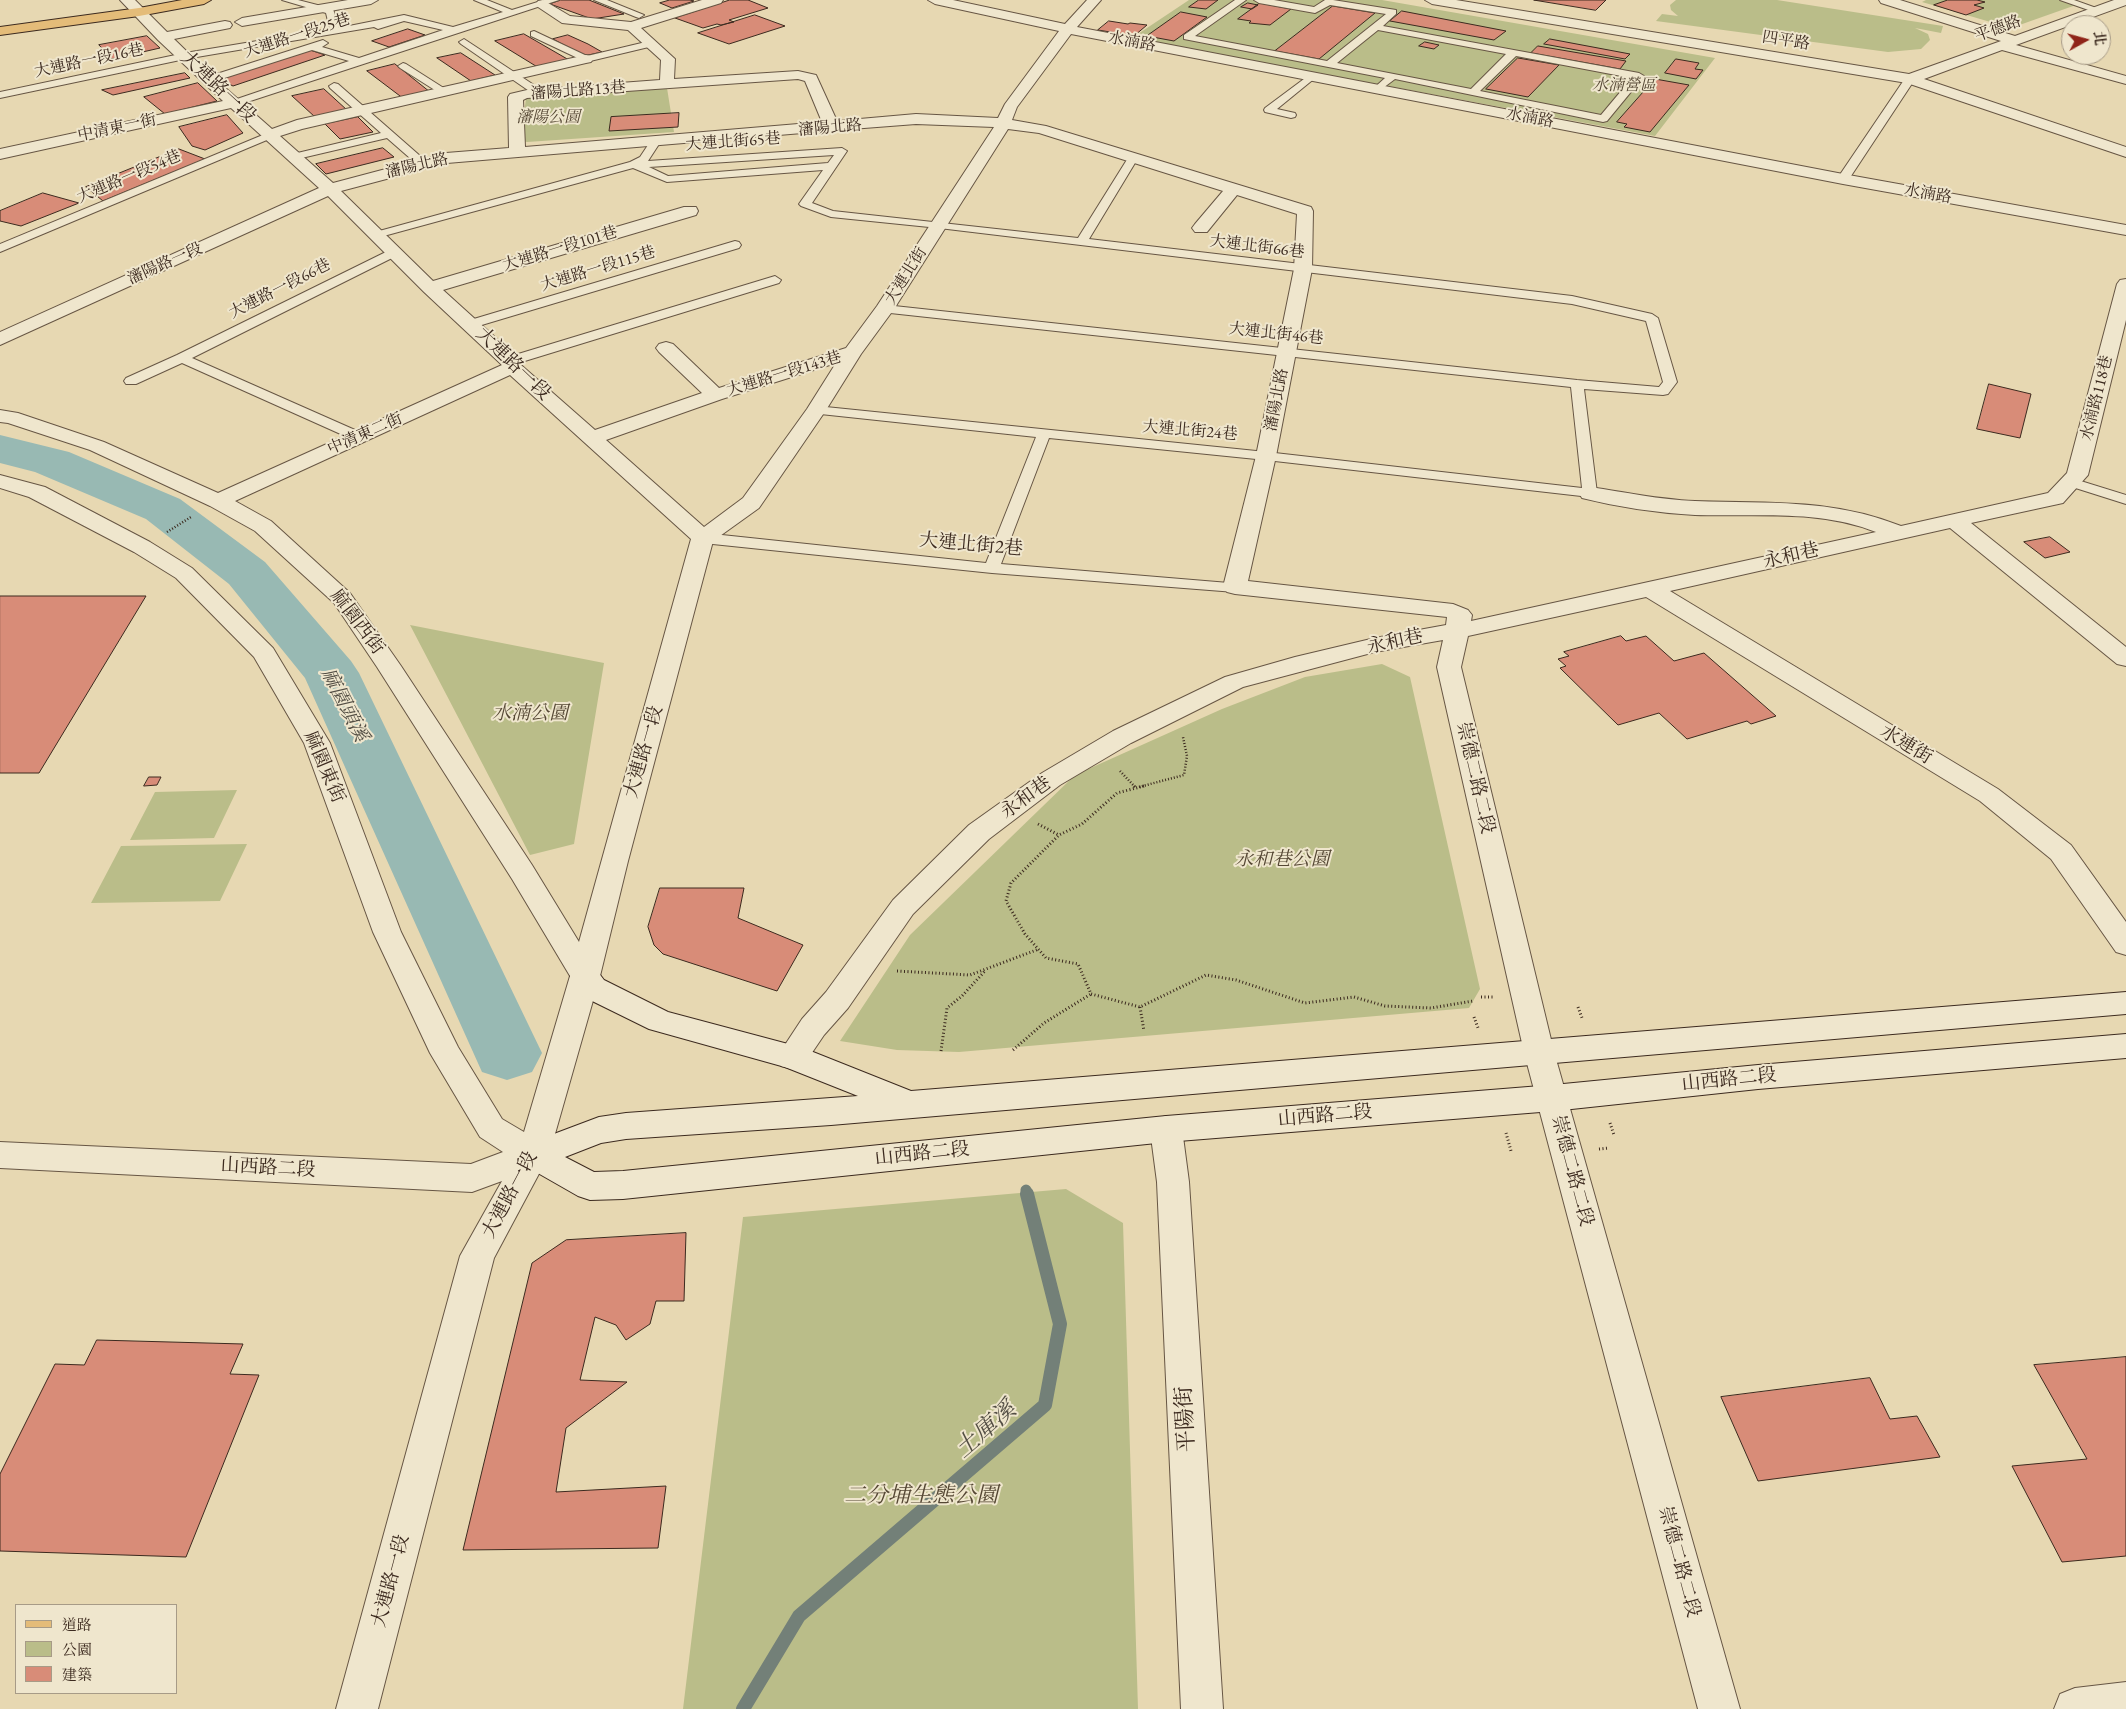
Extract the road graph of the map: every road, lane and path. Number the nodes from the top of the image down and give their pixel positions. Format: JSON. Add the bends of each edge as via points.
{"nodes":[{"id":1,"x":167,"y":0,"type":"edge"},
{"id":2,"x":204,"y":0,"type":"edge"},
{"id":3,"x":287,"y":0,"type":"edge"},
{"id":4,"x":371,"y":0,"type":"edge"},
{"id":5,"x":480,"y":0,"type":"edge"},
{"id":6,"x":599,"y":0,"type":"edge"},
{"id":7,"x":935,"y":0,"type":"edge"},
{"id":8,"x":1094,"y":0,"type":"edge"},
{"id":9,"x":1241,"y":0,"type":"edge"},
{"id":10,"x":1259,"y":0,"type":"edge"},
{"id":11,"x":1432,"y":0,"type":"edge"},
{"id":12,"x":1886,"y":0,"type":"edge"},
{"id":13,"x":2065,"y":0,"type":"edge"},
{"id":14,"x":2126,"y":0,"type":"edge"},
{"id":15,"x":710,"y":1,"type":"edge"},
{"id":16,"x":548,"y":2,"type":"edge"},
{"id":17,"x":133,"y":6,"type":"edge"},
{"id":18,"x":320,"y":9,"type":"junction"},
{"id":19,"x":2097,"y":10,"type":"junction"},
{"id":20,"x":513,"y":13,"type":"junction"},
{"id":21,"x":636,"y":20,"type":"junction"},
{"id":22,"x":242,"y":22,"type":"dead end"},
{"id":23,"x":390,"y":22,"type":"junction"},
{"id":24,"x":0,"y":23,"type":"edge"},
{"id":25,"x":225,"y":25,"type":"dead end"},
{"id":26,"x":1376,"y":27,"type":"junction"},
{"id":27,"x":1068,"y":29,"type":"junction"},
{"id":28,"x":453,"y":30,"type":"junction"},
{"id":29,"x":0,"y":31,"type":"edge"},
{"id":30,"x":336,"y":32,"type":"junction"},
{"id":31,"x":534,"y":34,"type":"dead end"},
{"id":32,"x":163,"y":37,"type":"junction"},
{"id":33,"x":464,"y":42,"type":"dead end"},
{"id":34,"x":2009,"y":43,"type":"junction"},
{"id":35,"x":650,"y":44,"type":"junction"},
{"id":36,"x":313,"y":46,"type":"junction"},
{"id":37,"x":1512,"y":54,"type":"junction"},
{"id":38,"x":185,"y":56,"type":"junction"},
{"id":39,"x":586,"y":59,"type":"junction"},
{"id":40,"x":360,"y":62,"type":"junction"},
{"id":41,"x":1330,"y":64,"type":"junction"},
{"id":42,"x":403,"y":66,"type":"dead end"},
{"id":43,"x":515,"y":76,"type":"junction"},
{"id":44,"x":1312,"y":76,"type":"junction"},
{"id":45,"x":1392,"y":76,"type":"junction"},
{"id":46,"x":208,"y":80,"type":"junction"},
{"id":47,"x":1910,"y":80,"type":"junction"},
{"id":48,"x":2126,"y":80,"type":"edge"},
{"id":49,"x":667,"y":84,"type":"junction"},
{"id":50,"x":334,"y":86,"type":"dead end"},
{"id":51,"x":1379,"y":88,"type":"junction"},
{"id":52,"x":445,"y":92,"type":"junction"},
{"id":53,"x":539,"y":93,"type":"junction"},
{"id":54,"x":1472,"y":93,"type":"junction"},
{"id":55,"x":0,"y":95,"type":"edge"},
{"id":56,"x":235,"y":103,"type":"junction"},
{"id":57,"x":363,"y":111,"type":"junction"},
{"id":58,"x":1291,"y":115,"type":"dead end"},
{"id":59,"x":1003,"y":122,"type":"junction"},
{"id":60,"x":832,"y":128,"type":"junction"},
{"id":61,"x":389,"y":134,"type":"junction"},
{"id":62,"x":270,"y":135,"type":"junction"},
{"id":63,"x":656,"y":141,"type":"junction"},
{"id":64,"x":2126,"y":152,"type":"edge"},
{"id":65,"x":517,"y":153,"type":"junction"},
{"id":66,"x":0,"y":154,"type":"edge"},
{"id":67,"x":293,"y":157,"type":"junction"},
{"id":68,"x":1133,"y":158,"type":"junction"},
{"id":69,"x":424,"y":164,"type":"junction"},
{"id":70,"x":635,"y":165,"type":"junction"},
{"id":71,"x":831,"y":166,"type":"junction"},
{"id":72,"x":1843,"y":178,"type":"junction"},
{"id":73,"x":330,"y":189,"type":"junction"},
{"id":74,"x":1233,"y":190,"type":"junction"},
{"id":75,"x":690,"y":210,"type":"dead end"},
{"id":76,"x":939,"y":225,"type":"junction"},
{"id":77,"x":1201,"y":228,"type":"dead end"},
{"id":78,"x":2126,"y":230,"type":"edge"},
{"id":79,"x":376,"y":235,"type":"junction"},
{"id":80,"x":1081,"y":243,"type":"junction"},
{"id":81,"x":735,"y":245,"type":"dead end"},
{"id":82,"x":0,"y":248,"type":"edge"},
{"id":83,"x":394,"y":252,"type":"junction"},
{"id":84,"x":1303,"y":269,"type":"junction"},
{"id":85,"x":775,"y":280,"type":"dead end"},
{"id":86,"x":2126,"y":284,"type":"edge"},
{"id":87,"x":430,"y":288,"type":"junction"},
{"id":88,"x":885,"y":309,"type":"junction"},
{"id":89,"x":471,"y":324,"type":"junction"},
{"id":90,"x":0,"y":339,"type":"edge"},
{"id":91,"x":666,"y":348,"type":"dead end"},
{"id":92,"x":853,"y":352,"type":"junction"},
{"id":93,"x":1286,"y":352,"type":"junction"},
{"id":94,"x":182,"y":358,"type":"junction"},
{"id":95,"x":511,"y":364,"type":"junction"},
{"id":96,"x":131,"y":381,"type":"dead end"},
{"id":97,"x":1577,"y":384,"type":"junction"},
{"id":98,"x":1663,"y":391,"type":"joint"},
{"id":99,"x":715,"y":395,"type":"junction"},
{"id":100,"x":816,"y":410,"type":"junction"},
{"id":101,"x":0,"y":416,"type":"edge"},
{"id":102,"x":1044,"y":434,"type":"junction"},
{"id":103,"x":359,"y":437,"type":"junction"},
{"id":104,"x":592,"y":438,"type":"junction"},
{"id":105,"x":1266,"y":456,"type":"junction"},
{"id":106,"x":0,"y":481,"type":"edge"},
{"id":107,"x":2071,"y":482,"type":"junction"},
{"id":108,"x":1590,"y":493,"type":"junction"},
{"id":109,"x":2126,"y":500,"type":"edge"},
{"id":110,"x":218,"y":501,"type":"junction"},
{"id":111,"x":1953,"y":520,"type":"junction"},
{"id":112,"x":1898,"y":532,"type":"junction"},
{"id":113,"x":703,"y":538,"type":"junction"},
{"id":114,"x":142,"y":547,"type":"junction"},
{"id":115,"x":992,"y":568,"type":"junction"},
{"id":116,"x":1235,"y":587,"type":"junction"},
{"id":117,"x":1650,"y":589,"type":"junction"},
{"id":118,"x":1457,"y":629,"type":"junction"},
{"id":119,"x":2126,"y":659,"type":"edge"},
{"id":120,"x":1182,"y":731,"type":"dead end"},
{"id":121,"x":1114,"y":766,"type":"dead end"},
{"id":122,"x":1136,"y":788,"type":"junction"},
{"id":123,"x":1036,"y":822,"type":"dead end"},
{"id":124,"x":1059,"y":835,"type":"junction"},
{"id":125,"x":2126,"y":944,"type":"edge"},
{"id":126,"x":1039,"y":949,"type":"junction"},
{"id":127,"x":986,"y":969,"type":"junction"},
{"id":128,"x":895,"y":970,"type":"dead end"},
{"id":129,"x":585,"y":976,"type":"junction"},
{"id":130,"x":1090,"y":994,"type":"junction"},
{"id":131,"x":1473,"y":1001,"type":"dead end"},
{"id":132,"x":2126,"y":1003,"type":"edge"},
{"id":133,"x":1140,"y":1007,"type":"junction"},
{"id":134,"x":1144,"y":1031,"type":"dead end"},
{"id":135,"x":2126,"y":1046,"type":"edge"},
{"id":136,"x":1013,"y":1050,"type":"dead end"},
{"id":137,"x":941,"y":1051,"type":"dead end"},
{"id":138,"x":1539,"y":1052,"type":"junction"},
{"id":139,"x":792,"y":1057,"type":"junction"},
{"id":140,"x":1553,"y":1098,"type":"junction"},
{"id":141,"x":909,"y":1104,"type":"junction"},
{"id":142,"x":1166,"y":1129,"type":"junction"},
{"id":143,"x":533,"y":1155,"type":"junction"},
{"id":144,"x":3,"y":1161,"type":"edge"},
{"id":145,"x":2126,"y":1703,"type":"edge"},
{"id":146,"x":357,"y":1709,"type":"edge"},
{"id":147,"x":1202,"y":1709,"type":"edge"},
{"id":148,"x":1719,"y":1709,"type":"edge"},
{"id":149,"x":2075,"y":1709,"type":"edge"}],
"edges":[{"from":1,"to":17,"type":"main road"},
{"from":2,"to":17,"type":"main road"},
{"from":3,"to":18,"type":"lane"},
{"from":4,"to":18,"type":"street"},
{"from":5,"to":20,"type":"lane"},
{"from":6,"to":21,"type":"lane"},
{"from":7,"to":27,"type":"street","name":"水湳路"},
{"from":8,"to":27,"type":"street","name":"大連北街"},
{"from":9,"to":41,"type":"lane","via":[[1187,37]]},
{"from":10,"to":26,"type":"lane","via":[[1315,10],[1328,2],[1393,12]]},
{"from":11,"to":47,"type":"street","name":"四平路"},
{"from":12,"to":34,"type":"street"},
{"from":13,"to":19,"type":"lane"},
{"from":14,"to":19,"type":"street","name":"平德路"},
{"from":15,"to":21,"type":"street"},
{"from":16,"to":20,"type":"lane"},
{"from":16,"to":21,"type":"street","via":[[567,20]]},
{"from":17,"to":24,"type":"main road"},
{"from":17,"to":29,"type":"main road"},
{"from":17,"to":32,"type":"street","name":"大連路一段"},
{"from":18,"to":22,"type":"street"},
{"from":18,"to":30,"type":"lane","via":[[330,11]]},
{"from":19,"to":34,"type":"street","name":"平德路"},
{"from":20,"to":28,"type":"lane"},
{"from":21,"to":35,"type":"street"},
{"from":23,"to":28,"type":"lane","name":"大連路一段25巷","via":[[404,18]]},
{"from":23,"to":30,"type":"lane","name":"大連路一段16巷"},
{"from":23,"to":36,"type":"lane","name":"大連路一段25巷"},
{"from":25,"to":32,"type":"street"},
{"from":26,"to":37,"type":"lane"},
{"from":26,"to":41,"type":"lane"},
{"from":27,"to":44,"type":"street","name":"水湳路"},
{"from":27,"to":59,"type":"street","name":"大連北街","via":[[1010,107]]},
{"from":28,"to":40,"type":"lane"},
{"from":30,"to":38,"type":"lane","name":"大連路一段16巷"},
{"from":31,"to":39,"type":"lane"},
{"from":32,"to":38,"type":"street","name":"大連路一段"},
{"from":33,"to":43,"type":"lane"},
{"from":34,"to":47,"type":"street","name":"平德路"},
{"from":34,"to":48,"type":"street"},
{"from":35,"to":39,"type":"lane"},
{"from":35,"to":49,"type":"street","via":[[668,60]]},
{"from":36,"to":40,"type":"lane"},
{"from":36,"to":46,"type":"lane","name":"大連路一段25巷"},
{"from":37,"to":54,"type":"lane"},
{"from":37,"to":54,"type":"lane","via":[[1639,76],[1602,119]]},
{"from":38,"to":46,"type":"street","name":"大連路一段"},
{"from":38,"to":55,"type":"lane","name":"大連路一段16巷"},
{"from":39,"to":43,"type":"street"},
{"from":40,"to":56,"type":"lane"},
{"from":41,"to":45,"type":"lane"},
{"from":42,"to":52,"type":"lane"},
{"from":43,"to":52,"type":"street"},
{"from":43,"to":53,"type":"lane"},
{"from":44,"to":51,"type":"street","name":"水湳路"},
{"from":44,"to":58,"type":"lane","via":[[1269,110]]},
{"from":45,"to":51,"type":"lane"},
{"from":45,"to":54,"type":"lane"},
{"from":46,"to":56,"type":"street","name":"大連路一段"},
{"from":47,"to":64,"type":"street","name":"四平路"},
{"from":47,"to":72,"type":"lane"},
{"from":49,"to":53,"type":"street","name":"瀋陽北路13巷"},
{"from":49,"to":60,"type":"street","name":"瀋陽北路13巷","via":[[798,75],[811,78]]},
{"from":50,"to":57,"type":"lane"},
{"from":51,"to":72,"type":"street","name":"水湳路"},
{"from":52,"to":57,"type":"street"},
{"from":53,"to":65,"type":"street","name":"瀋陽北路13巷","via":[[515,97]]},
{"from":56,"to":62,"type":"street","name":"大連路一段"},
{"from":56,"to":66,"type":"street","name":"中清東一街"},
{"from":57,"to":61,"type":"lane"},
{"from":57,"to":62,"type":"street","via":[[297,125]]},
{"from":59,"to":60,"type":"street","name":"瀋陽北路","via":[[916,120]]},
{"from":59,"to":68,"type":"street","name":"瀋陽北路","via":[[1041,129]]},
{"from":59,"to":76,"type":"street","name":"大連北街","via":[[998,135]]},
{"from":60,"to":63,"type":"street","name":"瀋陽北路"},
{"from":61,"to":67,"type":"lane"},
{"from":61,"to":69,"type":"lane"},
{"from":62,"to":67,"type":"street","name":"大連路一段"},
{"from":62,"to":82,"type":"lane","name":"大連路一段54巷"},
{"from":63,"to":65,"type":"street","name":"瀋陽北路"},
{"from":63,"to":70,"type":"lane","via":[[644,159]]},
{"from":65,"to":69,"type":"street","name":"瀋陽北路","via":[[446,158]]},
{"from":67,"to":73,"type":"street","name":"大連路一段"},
{"from":68,"to":74,"type":"street","name":"瀋陽北路"},
{"from":68,"to":80,"type":"lane"},
{"from":69,"to":73,"type":"street","name":"瀋陽北路"},
{"from":70,"to":71,"type":"lane","via":[[667,179]]},
{"from":70,"to":71,"type":"lane","name":"大連北街65巷","via":[[842,151]]},
{"from":70,"to":79,"type":"lane"},
{"from":71,"to":76,"type":"lane","name":"大連北街65巷","via":[[805,204],[831,214]]},
{"from":72,"to":78,"type":"street","name":"水湳路"},
{"from":73,"to":79,"type":"street","name":"大連路一段"},
{"from":73,"to":90,"type":"street","name":"瀋陽路一段"},
{"from":74,"to":77,"type":"street"},
{"from":74,"to":84,"type":"street","name":"瀋陽北路","via":[[1305,211]]},
{"from":75,"to":87,"type":"street","name":"大連路一段101巷"},
{"from":76,"to":80,"type":"lane","name":"大連北街66巷"},
{"from":76,"to":88,"type":"street","name":"大連北街"},
{"from":79,"to":83,"type":"street","name":"大連路一段"},
{"from":80,"to":84,"type":"lane","name":"大連北街66巷"},
{"from":81,"to":89,"type":"lane","name":"大連路一段115巷"},
{"from":83,"to":87,"type":"street","name":"大連路一段"},
{"from":83,"to":94,"type":"lane","name":"大連路一段66巷"},
{"from":84,"to":93,"type":"street","name":"瀋陽北路"},
{"from":84,"to":98,"type":"lane","name":"大連北街66巷","via":[[1572,300],[1652,318],[1670,382]]},
{"from":85,"to":95,"type":"lane","name":"中清東二街"},
{"from":86,"to":107,"type":"street","name":"水湳路118巷","via":[[2077,475]]},
{"from":87,"to":89,"type":"street","name":"大連路一段"},
{"from":88,"to":92,"type":"street","name":"大連北街"},
{"from":88,"to":93,"type":"lane","name":"大連北街46巷"},
{"from":89,"to":95,"type":"street","name":"大連路一段"},
{"from":91,"to":99,"type":"street","name":"大連路一段143巷"},
{"from":92,"to":99,"type":"street","name":"大連路一段143巷"},
{"from":92,"to":100,"type":"street","name":"大連北街"},
{"from":93,"to":97,"type":"lane","name":"大連北街46巷"},
{"from":93,"to":105,"type":"street","name":"瀋陽北路"},
{"from":94,"to":96,"type":"lane","name":"大連路一段66巷"},
{"from":94,"to":103,"type":"lane"},
{"from":95,"to":103,"type":"street","name":"中清東二街"},
{"from":95,"to":104,"type":"street","name":"大連路一段"},
{"from":97,"to":98,"type":"lane","name":"大連北街46巷"},
{"from":97,"to":108,"type":"lane"},
{"from":99,"to":104,"type":"street","name":"大連路一段143巷"},
{"from":100,"to":102,"type":"lane","name":"大連北街24巷"},
{"from":100,"to":113,"type":"street","name":"大連北街","via":[[751,503]]},
{"from":101,"to":110,"type":"street","name":"麻園西街","via":[[97,446]]},
{"from":102,"to":105,"type":"lane","name":"大連北街24巷"},
{"from":102,"to":115,"type":"lane"},
{"from":103,"to":110,"type":"street","name":"中清東二街"},
{"from":104,"to":113,"type":"street","name":"大連路一段"},
{"from":105,"to":108,"type":"lane","name":"大連北街24巷"},
{"from":105,"to":116,"type":"street","name":"瀋陽北路"},
{"from":106,"to":114,"type":"street","name":"麻園東街","via":[[37,492]]},
{"from":107,"to":109,"type":"lane"},
{"from":107,"to":111,"type":"street","name":"永和巷","via":[[2055,498]]},
{"from":108,"to":112,"type":"street","via":[[1694,508],[1808,508],[1874,521]]},
{"from":110,"to":114,"type":"path"},
{"from":110,"to":129,"type":"street","name":"麻園西街","via":[[263,526],[342,598],[390,666]]},
{"from":111,"to":112,"type":"street","name":"永和巷"},
{"from":111,"to":119,"type":"street"},
{"from":112,"to":117,"type":"street","name":"永和巷"},
{"from":113,"to":115,"type":"lane","name":"大連北街2巷"},
{"from":113,"to":129,"type":"street","name":"大連路一段"},
{"from":114,"to":143,"type":"street","name":"麻園東街","via":[[184,572],[264,653],[317,743],[387,932],[445,1054],[491,1128]]},
{"from":115,"to":116,"type":"lane","name":"大連北街2巷"},
{"from":116,"to":118,"type":"street","via":[[1453,611],[1460,615]]},
{"from":117,"to":118,"type":"street","name":"永和巷"},
{"from":117,"to":125,"type":"street","name":"水連街","via":[[1989,795],[2061,852]]},
{"from":118,"to":138,"type":"street","name":"崇德二路二段","via":[[1449,667]]},
{"from":118,"to":139,"type":"street","name":"永和巷","via":[[1304,662],[1234,682],[1122,737],[1051,779],[979,832],[903,907]]},
{"from":120,"to":122,"type":"path","via":[[1188,756],[1184,775]]},
{"from":121,"to":122,"type":"path"},
{"from":122,"to":124,"type":"path","via":[[1118,793],[1082,824]]},
{"from":123,"to":124,"type":"path"},
{"from":124,"to":126,"type":"path","via":[[1012,882],[1006,901],[1025,934]]},
{"from":126,"to":127,"type":"path"},
{"from":126,"to":130,"type":"path","via":[[1046,958],[1078,964]]},
{"from":127,"to":128,"type":"path","via":[[970,975]]},
{"from":127,"to":137,"type":"path","via":[[947,1008]]},
{"from":129,"to":139,"type":"street","name":"麻園西街","via":[[593,988],[660,1021]]},
{"from":129,"to":143,"type":"street","name":"大連路一段"},
{"from":130,"to":133,"type":"path"},
{"from":130,"to":136,"type":"path","via":[[1044,1023]]},
{"from":131,"to":133,"type":"path","via":[[1431,1008],[1385,1006],[1354,997],[1305,1003],[1236,980],[1206,975]]},
{"from":132,"to":138,"type":"street","name":"山西路二段"},
{"from":133,"to":134,"type":"path"},
{"from":135,"to":140,"type":"street","name":"山西路二段"},
{"from":138,"to":140,"type":"street","name":"崇德二路二段"},
{"from":138,"to":141,"type":"street","name":"山西路二段"},
{"from":139,"to":141,"type":"street","name":"麻園西街"},
{"from":140,"to":142,"type":"street","name":"山西路二段"},
{"from":140,"to":148,"type":"street","name":"崇德二路二段"},
{"from":141,"to":143,"type":"street","name":"山西路二段","via":[[599,1130]]},
{"from":142,"to":143,"type":"street","name":"山西路二段","via":[[614,1186],[590,1186]]},
{"from":142,"to":147,"type":"street","name":"平陽街","via":[[1173,1182]]},
{"from":143,"to":144,"type":"street","name":"山西路二段","via":[[472,1178]]},
{"from":143,"to":146,"type":"street","name":"大連路一段","via":[[478,1256]]},
{"from":145,"to":149,"type":"street"}]}
